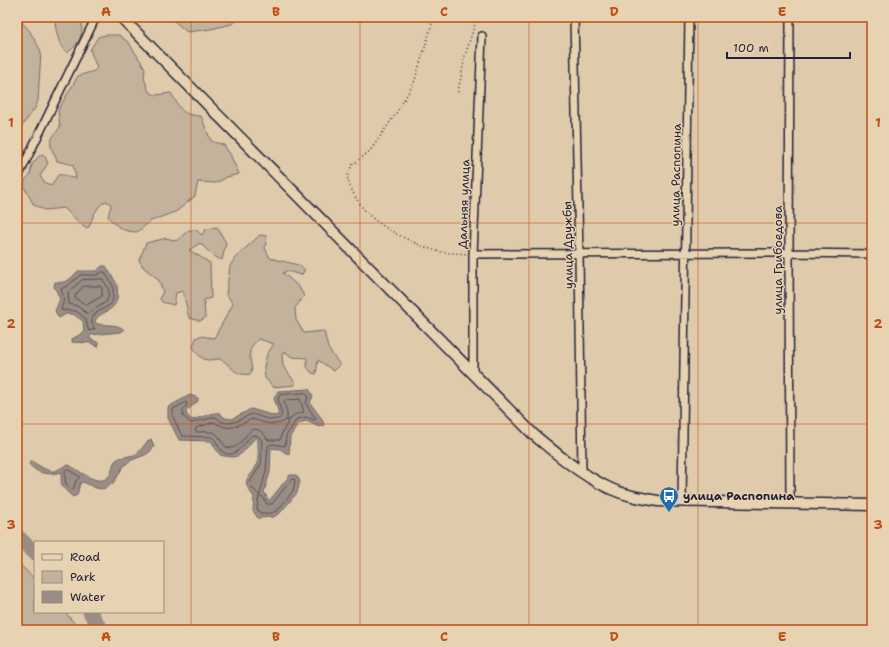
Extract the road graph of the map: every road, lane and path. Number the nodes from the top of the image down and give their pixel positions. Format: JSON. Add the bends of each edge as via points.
{"nodes":[{"id":1,"x":96,"y":17,"type":"edge"},
{"id":2,"x":122,"y":17,"type":"edge"},
{"id":3,"x":436,"y":17,"type":"edge"},
{"id":4,"x":476,"y":17,"type":"edge"},
{"id":5,"x":574,"y":17,"type":"edge"},
{"id":6,"x":689,"y":17,"type":"edge"},
{"id":7,"x":790,"y":17,"type":"edge"},
{"id":8,"x":482,"y":36,"type":"dead end"},
{"id":9,"x":458,"y":92,"type":"dead end"},
{"id":10,"x":17,"y":179,"type":"edge"},
{"id":11,"x":685,"y":253,"type":"junction"},
{"id":12,"x":789,"y":253,"type":"junction"},
{"id":13,"x":473,"y":254,"type":"junction"},
{"id":14,"x":872,"y":254,"type":"edge"},
{"id":15,"x":579,"y":255,"type":"junction"},
{"id":16,"x":473,"y":374,"type":"junction"},
{"id":17,"x":582,"y":472,"type":"junction"},
{"id":18,"x":682,"y":502,"type":"junction"},
{"id":19,"x":790,"y":504,"type":"junction"},
{"id":20,"x":872,"y":505,"type":"edge"},
{"id":21,"x":17,"y":625,"type":"edge"},
{"id":22,"x":25,"y":630,"type":"edge"}],
"edges":[{"from":1,"to":10,"type":"street"},
{"from":2,"to":16,"type":"main road"},
{"from":3,"to":13,"type":"path","via":[[414,83],[395,116],[370,151],[352,164],[347,177],[351,191],[368,215],[389,230],[440,252]]},
{"from":4,"to":9,"type":"path"},
{"from":5,"to":15,"type":"street","name":"улица Дружбы"},
{"from":6,"to":11,"type":"street","name":"улица Распопина"},
{"from":7,"to":12,"type":"street","name":"улица Грибоедова"},
{"from":8,"to":13,"type":"street","name":"Дальняя улица"},
{"from":11,"to":12,"type":"street"},
{"from":11,"to":15,"type":"street"},
{"from":11,"to":18,"type":"street","name":"улица Распопина"},
{"from":12,"to":14,"type":"street"},
{"from":12,"to":19,"type":"street","name":"улица Грибоедова"},
{"from":13,"to":15,"type":"street"},
{"from":13,"to":16,"type":"street","name":"Дальняя улица"},
{"from":15,"to":17,"type":"street","name":"улица Дружбы"},
{"from":16,"to":17,"type":"main road","via":[[534,435]]},
{"from":17,"to":18,"type":"main road","via":[[608,487],[632,496]]},
{"from":18,"to":19,"type":"main road"},
{"from":19,"to":20,"type":"main road"},
{"from":21,"to":22,"type":"path"}]}
